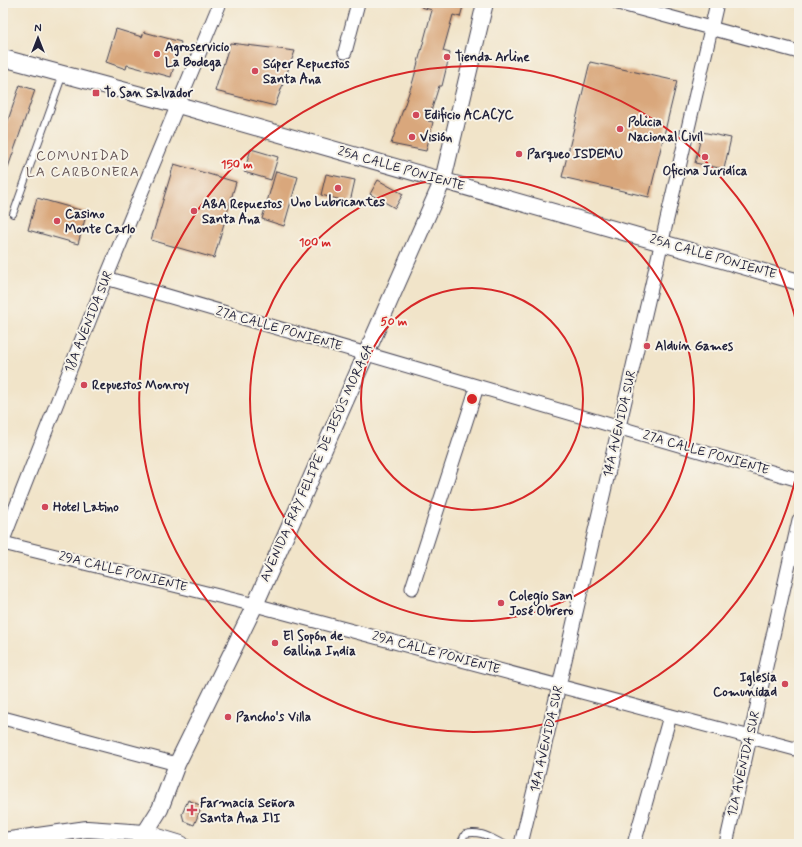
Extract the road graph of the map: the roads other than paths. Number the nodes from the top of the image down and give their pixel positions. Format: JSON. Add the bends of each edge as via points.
{"nodes":[{"id":1,"x":220,"y":3,"type":"edge"},
{"id":2,"x":358,"y":3,"type":"edge"},
{"id":3,"x":485,"y":3,"type":"edge"},
{"id":4,"x":618,"y":3,"type":"edge"},
{"id":5,"x":717,"y":3,"type":"edge"},
{"id":6,"x":712,"y":29,"type":"junction"},
{"id":7,"x":345,"y":52,"type":"dead end"},
{"id":8,"x":799,"y":52,"type":"edge"},
{"id":9,"x":3,"y":58,"type":"edge"},
{"id":10,"x":63,"y":74,"type":"junction"},
{"id":11,"x":178,"y":105,"type":"junction"},
{"id":12,"x":443,"y":180,"type":"junction"},
{"id":13,"x":14,"y":214,"type":"dead end"},
{"id":14,"x":662,"y":243,"type":"junction"},
{"id":15,"x":106,"y":278,"type":"junction"},
{"id":16,"x":799,"y":282,"type":"edge"},
{"id":17,"x":365,"y":354,"type":"junction"},
{"id":18,"x":477,"y":387,"type":"junction"},
{"id":19,"x":620,"y":428,"type":"junction"},
{"id":20,"x":799,"y":480,"type":"edge"},
{"id":21,"x":799,"y":520,"type":"edge"},
{"id":22,"x":3,"y":542,"type":"edge"},
{"id":23,"x":412,"y":588,"type":"dead end"},
{"id":24,"x":255,"y":605,"type":"junction"},
{"id":25,"x":559,"y":686,"type":"junction"},
{"id":26,"x":670,"y":716,"type":"junction"},
{"id":27,"x":3,"y":718,"type":"edge"},
{"id":28,"x":750,"y":737,"type":"junction"},
{"id":29,"x":799,"y":750,"type":"edge"},
{"id":30,"x":177,"y":764,"type":"junction"},
{"id":31,"x":144,"y":839,"type":"edge"},
{"id":32,"x":3,"y":841,"type":"edge"},
{"id":33,"x":500,"y":843,"type":"edge"},
{"id":34,"x":181,"y":844,"type":"edge"},
{"id":35,"x":460,"y":844,"type":"edge"},
{"id":36,"x":521,"y":844,"type":"edge"},
{"id":37,"x":634,"y":844,"type":"edge"},
{"id":38,"x":726,"y":844,"type":"edge"}],
"edges":[{"from":1,"to":11,"type":"street","name":"18A AVENIDA SUR"},
{"from":2,"to":7,"type":"street"},
{"from":3,"to":12,"type":"street","name":"AVENIDA FRAY FELIPE DE JESÚS MORAGA"},
{"from":4,"to":6,"type":"street"},
{"from":5,"to":6,"type":"street","name":"14A AVENIDA SUR"},
{"from":6,"to":8,"type":"street"},
{"from":6,"to":14,"type":"street","name":"14A AVENIDA SUR"},
{"from":9,"to":10,"type":"street","name":"25A CALLE PONIENTE"},
{"from":10,"to":11,"type":"street","name":"25A CALLE PONIENTE"},
{"from":10,"to":13,"type":"lane"},
{"from":11,"to":12,"type":"street","name":"25A CALLE PONIENTE"},
{"from":11,"to":15,"type":"street","name":"18A AVENIDA SUR"},
{"from":12,"to":14,"type":"street","name":"25A CALLE PONIENTE"},
{"from":12,"to":17,"type":"street","name":"AVENIDA FRAY FELIPE DE JESÚS MORAGA"},
{"from":14,"to":16,"type":"street","name":"25A CALLE PONIENTE"},
{"from":14,"to":19,"type":"street","name":"14A AVENIDA SUR"},
{"from":15,"to":17,"type":"street","name":"27A CALLE PONIENTE"},
{"from":15,"to":22,"type":"street","name":"18A AVENIDA SUR"},
{"from":17,"to":18,"type":"street","name":"27A CALLE PONIENTE"},
{"from":17,"to":24,"type":"street","name":"AVENIDA FRAY FELIPE DE JESÚS MORAGA"},
{"from":18,"to":19,"type":"street","name":"27A CALLE PONIENTE"},
{"from":18,"to":23,"type":"street"},
{"from":19,"to":20,"type":"street","name":"27A CALLE PONIENTE"},
{"from":19,"to":25,"type":"street","name":"14A AVENIDA SUR"},
{"from":21,"to":28,"type":"street","name":"12A AVENIDA SUR"},
{"from":22,"to":24,"type":"street","name":"29A CALLE PONIENTE"},
{"from":24,"to":25,"type":"street","name":"29A CALLE PONIENTE"},
{"from":24,"to":30,"type":"street","name":"AVENIDA FRAY FELIPE DE JESÚS MORAGA"},
{"from":25,"to":26,"type":"street","name":"29A CALLE PONIENTE"},
{"from":25,"to":36,"type":"street","name":"14A AVENIDA SUR"},
{"from":26,"to":28,"type":"street","name":"29A CALLE PONIENTE"},
{"from":26,"to":37,"type":"street"},
{"from":27,"to":30,"type":"street"},
{"from":28,"to":29,"type":"street","name":"29A CALLE PONIENTE"},
{"from":28,"to":38,"type":"street","name":"12A AVENIDA SUR"},
{"from":30,"to":31,"type":"street","name":"AVENIDA FRAY FELIPE DE JESÚS MORAGA","via":[[160,809]]},
{"from":31,"to":32,"type":"street","via":[[87,830],[58,836]]},
{"from":31,"to":34,"type":"street"},
{"from":33,"to":35,"type":"lane","via":[[472,832],[465,834]]}]}
